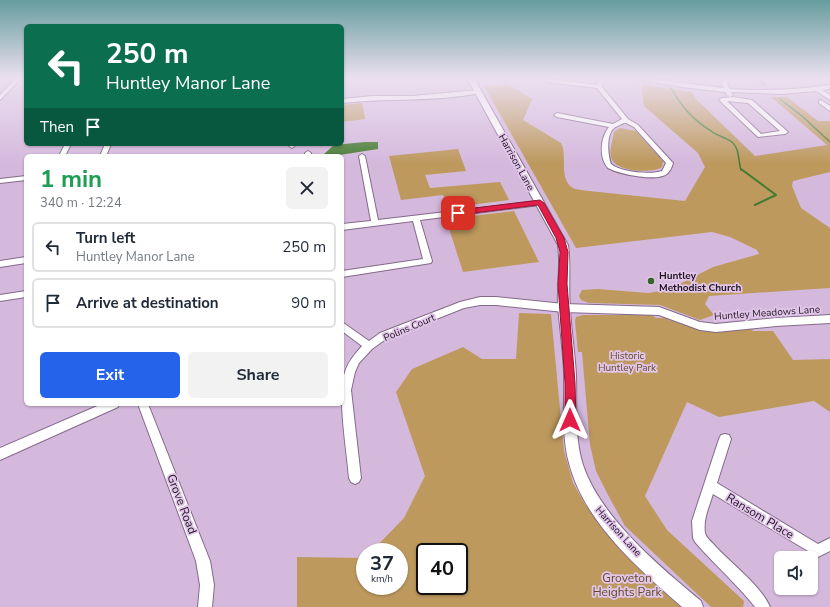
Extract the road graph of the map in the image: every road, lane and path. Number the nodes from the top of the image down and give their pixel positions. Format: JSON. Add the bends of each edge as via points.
{"nodes":[{"id":1,"x":486,"y":106,"type":"edge"},
{"id":2,"x":614,"y":106,"type":"edge"},
{"id":3,"x":729,"y":106,"type":"edge"},
{"id":4,"x":755,"y":106,"type":"edge"},
{"id":5,"x":557,"y":115,"type":"dead end"},
{"id":6,"x":626,"y":120,"type":"junction"},
{"id":7,"x":614,"y":126,"type":"junction"},
{"id":8,"x":362,"y":156,"type":"dead end"},
{"id":9,"x":24,"y":178,"type":"edge"},
{"id":10,"x":0,"y":181,"type":"edge"},
{"id":11,"x":540,"y":203,"type":"junction"},
{"id":12,"x":416,"y":218,"type":"junction"},
{"id":13,"x":375,"y":223,"type":"junction"},
{"id":14,"x":344,"y":227,"type":"edge"},
{"id":15,"x":24,"y":260,"type":"edge"},
{"id":16,"x":0,"y":264,"type":"edge"},
{"id":17,"x":344,"y":274,"type":"edge"},
{"id":18,"x":24,"y":294,"type":"edge"},
{"id":19,"x":0,"y":298,"type":"edge"},
{"id":20,"x":564,"y":308,"type":"junction"},
{"id":21,"x":830,"y":319,"type":"edge"},
{"id":22,"x":344,"y":327,"type":"edge"},
{"id":23,"x":369,"y":346,"type":"junction"},
{"id":24,"x":109,"y":406,"type":"edge"},
{"id":25,"x":145,"y":406,"type":"edge"},
{"id":26,"x":725,"y":439,"type":"dead end"},
{"id":27,"x":0,"y":454,"type":"edge"},
{"id":28,"x":355,"y":478,"type":"dead end"},
{"id":29,"x":711,"y":486,"type":"junction"},
{"id":30,"x":830,"y":544,"type":"edge"},
{"id":31,"x":205,"y":607,"type":"edge"},
{"id":32,"x":695,"y":607,"type":"edge"},
{"id":33,"x":763,"y":607,"type":"edge"}],
"edges":[{"from":1,"to":11,"type":"street","name":"Harrison Lane"},
{"from":2,"to":6,"type":"street"},
{"from":3,"to":4,"type":"street","via":[[760,136],[785,132]]},
{"from":5,"to":7,"type":"street"},
{"from":6,"to":7,"type":"street"},
{"from":6,"to":7,"type":"street","via":[[636,126],[670,163],[663,173],[619,171],[608,166],[607,134]]},
{"from":8,"to":13,"type":"street"},
{"from":9,"to":10,"type":"street"},
{"from":11,"to":12,"type":"street"},
{"from":11,"to":20,"type":"street","name":"Harrison Lane","via":[[563,245]]},
{"from":12,"to":13,"type":"street"},
{"from":12,"to":17,"type":"street","via":[[428,261]]},
{"from":13,"to":14,"type":"street"},
{"from":15,"to":16,"type":"street"},
{"from":18,"to":19,"type":"street"},
{"from":20,"to":21,"type":"street","name":"Huntley Meadows Lane","via":[[659,311],[700,326],[716,328]]},
{"from":20,"to":23,"type":"street","name":"Polins Court","via":[[496,301],[469,303],[383,336]]},
{"from":20,"to":32,"type":"street","name":"Harrison Lane","via":[[570,383],[571,440],[583,485],[623,538],[672,588]]},
{"from":22,"to":23,"type":"street"},
{"from":23,"to":28,"type":"street","name":"Polins Court","via":[[352,367],[346,390]]},
{"from":24,"to":27,"type":"street"},
{"from":25,"to":31,"type":"street","name":"Grove Road","via":[[203,561],[207,585]]},
{"from":26,"to":29,"type":"street"},
{"from":29,"to":30,"type":"street","name":"Ransom Place","via":[[818,551]]},
{"from":29,"to":33,"type":"street","via":[[698,521],[699,538],[748,586]]}]}
